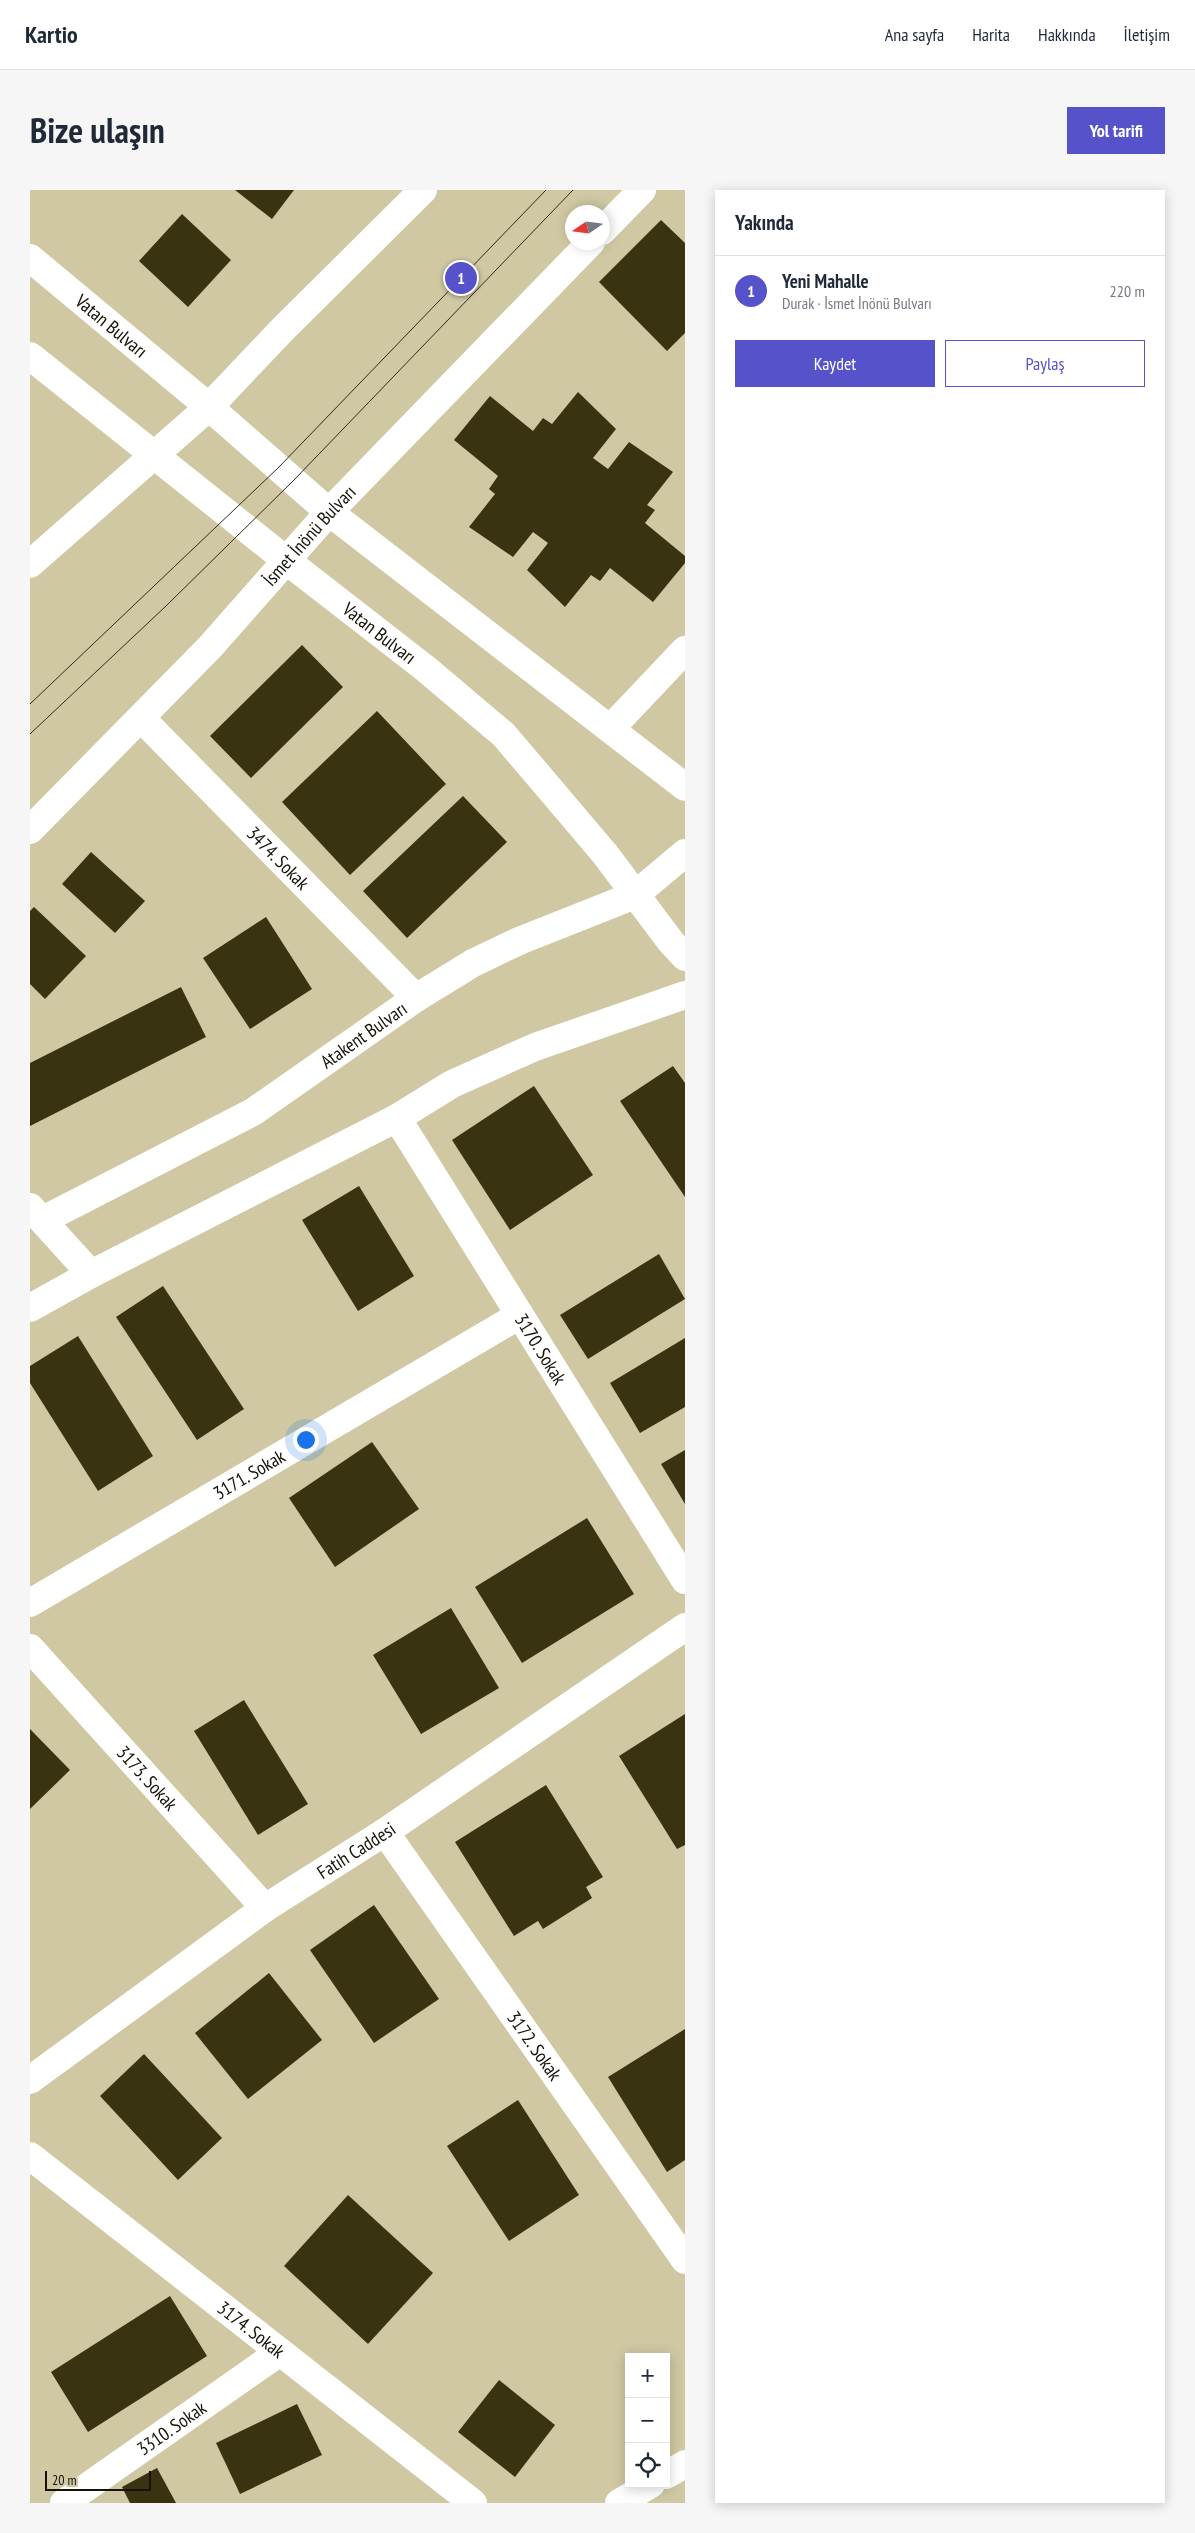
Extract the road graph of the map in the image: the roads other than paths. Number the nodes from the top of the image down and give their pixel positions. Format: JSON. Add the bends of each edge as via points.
{"nodes":[{"id":1,"x":423,"y":190,"type":"edge"},
{"id":2,"x":642,"y":190,"type":"edge"},
{"id":3,"x":610,"y":223,"type":"edge"},
{"id":4,"x":583,"y":250,"type":"edge"},
{"id":5,"x":30,"y":258,"type":"edge"},
{"id":6,"x":30,"y":356,"type":"edge"},
{"id":7,"x":209,"y":407,"type":"junction"},
{"id":8,"x":153,"y":455,"type":"junction"},
{"id":9,"x":329,"y":512,"type":"junction"},
{"id":10,"x":287,"y":561,"type":"junction"},
{"id":11,"x":30,"y":564,"type":"edge"},
{"id":12,"x":685,"y":650,"type":"edge"},
{"id":13,"x":141,"y":718,"type":"junction"},
{"id":14,"x":611,"y":728,"type":"junction"},
{"id":15,"x":685,"y":787,"type":"edge"},
{"id":16,"x":30,"y":830,"type":"edge"},
{"id":17,"x":685,"y":853,"type":"edge"},
{"id":18,"x":635,"y":895,"type":"junction"},
{"id":19,"x":685,"y":957,"type":"edge"},
{"id":20,"x":685,"y":995,"type":"edge"},
{"id":21,"x":416,"y":998,"type":"junction"},
{"id":22,"x":397,"y":1118,"type":"junction"},
{"id":23,"x":36,"y":1213,"type":"edge"},
{"id":24,"x":91,"y":1274,"type":"junction"},
{"id":25,"x":30,"y":1308,"type":"edge"},
{"id":26,"x":520,"y":1314,"type":"junction"},
{"id":27,"x":685,"y":1580,"type":"edge"},
{"id":28,"x":30,"y":1603,"type":"edge"},
{"id":29,"x":685,"y":1627,"type":"edge"},
{"id":30,"x":30,"y":1648,"type":"edge"},
{"id":31,"x":385,"y":1832,"type":"junction"},
{"id":32,"x":265,"y":1908,"type":"junction"},
{"id":33,"x":30,"y":2080,"type":"edge"},
{"id":34,"x":30,"y":2156,"type":"edge"},
{"id":35,"x":685,"y":2260,"type":"edge"},
{"id":36,"x":280,"y":2352,"type":"junction"},
{"id":37,"x":685,"y":2464,"type":"edge"},
{"id":38,"x":670,"y":2473,"type":"edge"},
{"id":39,"x":644,"y":2488,"type":"edge"},
{"id":40,"x":64,"y":2503,"type":"edge"},
{"id":41,"x":473,"y":2503,"type":"edge"},
{"id":42,"x":619,"y":2503,"type":"edge"}],
"edges":[{"from":1,"to":7,"type":"main road"},
{"from":2,"to":3,"type":"main road"},
{"from":4,"to":9,"type":"main road","name":"İsmet İnönü Bulvarı"},
{"from":5,"to":7,"type":"main road","name":"Vatan Bulvarı"},
{"from":6,"to":8,"type":"main road","name":"Vatan Bulvarı"},
{"from":7,"to":8,"type":"main road"},
{"from":7,"to":9,"type":"main road","name":"Vatan Bulvarı"},
{"from":8,"to":10,"type":"main road","name":"Vatan Bulvarı"},
{"from":8,"to":11,"type":"main road"},
{"from":9,"to":10,"type":"main road","name":"İsmet İnönü Bulvarı"},
{"from":9,"to":14,"type":"main road","name":"Vatan Bulvarı"},
{"from":10,"to":13,"type":"main road","name":"İsmet İnönü Bulvarı"},
{"from":10,"to":18,"type":"main road","name":"Vatan Bulvarı","via":[[426,669],[504,735],[605,854]]},
{"from":12,"to":14,"type":"main road"},
{"from":13,"to":16,"type":"main road","name":"İsmet İnönü Bulvarı"},
{"from":13,"to":21,"type":"main road","name":"3474. Sokak"},
{"from":14,"to":15,"type":"main road","name":"Vatan Bulvarı"},
{"from":17,"to":18,"type":"main road","name":"Atakent Bulvarı"},
{"from":18,"to":19,"type":"main road","name":"Vatan Bulvarı"},
{"from":18,"to":21,"type":"main road","name":"Atakent Bulvarı","via":[[511,945],[473,963]]},
{"from":20,"to":22,"type":"main road","via":[[535,1047],[452,1084]]},
{"from":21,"to":23,"type":"main road","name":"Atakent Bulvarı","via":[[253,1112]]},
{"from":22,"to":24,"type":"main road"},
{"from":22,"to":26,"type":"main road","name":"3170. Sokak"},
{"from":23,"to":24,"type":"main road"},
{"from":24,"to":25,"type":"main road"},
{"from":26,"to":27,"type":"main road","name":"3170. Sokak"},
{"from":26,"to":28,"type":"main road","name":"3171. Sokak"},
{"from":29,"to":31,"type":"main road","name":"Fatih Caddesi"},
{"from":30,"to":32,"type":"main road","name":"3173. Sokak"},
{"from":31,"to":32,"type":"main road","name":"Fatih Caddesi"},
{"from":31,"to":35,"type":"main road","name":"3172. Sokak"},
{"from":32,"to":33,"type":"main road","name":"Fatih Caddesi"},
{"from":34,"to":36,"type":"main road","name":"3174. Sokak"},
{"from":36,"to":40,"type":"main road","name":"3310. Sokak"},
{"from":36,"to":41,"type":"main road","name":"3174. Sokak"},
{"from":37,"to":38,"type":"main road"},
{"from":39,"to":42,"type":"main road"}]}
